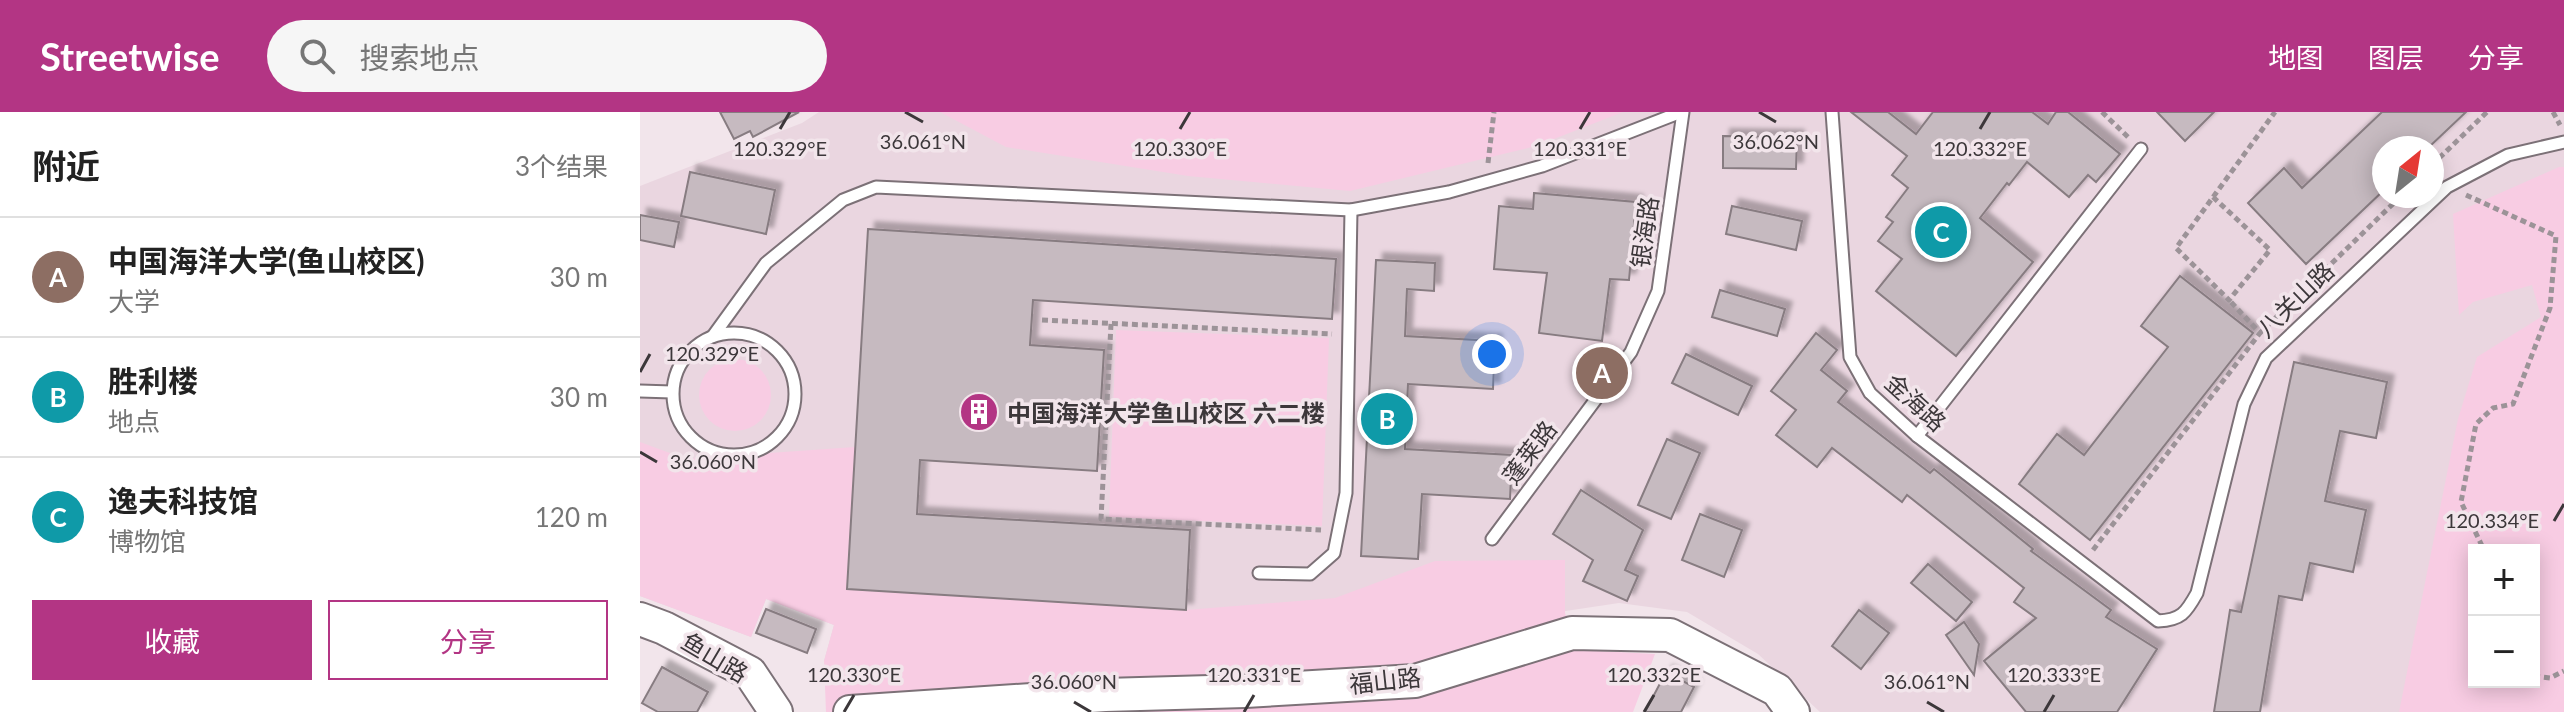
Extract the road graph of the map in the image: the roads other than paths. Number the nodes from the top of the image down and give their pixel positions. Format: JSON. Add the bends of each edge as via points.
{"nodes":[{"id":1,"x":1682,"y":112,"type":"edge"},
{"id":2,"x":1832,"y":112,"type":"edge"},
{"id":3,"x":2564,"y":142,"type":"edge"},
{"id":4,"x":2141,"y":149,"type":"road end"},
{"id":5,"x":1351,"y":210,"type":"junction"},
{"id":6,"x":713,"y":336,"type":"junction"},
{"id":7,"x":1631,"y":352,"type":"joint"},
{"id":8,"x":640,"y":391,"type":"edge"},
{"id":9,"x":672,"y":392,"type":"junction"},
{"id":10,"x":1917,"y":436,"type":"junction"},
{"id":11,"x":1492,"y":539,"type":"dead end"},
{"id":12,"x":1259,"y":573,"type":"dead end"},
{"id":13,"x":640,"y":619,"type":"edge"},
{"id":14,"x":2158,"y":621,"type":"joint"},
{"id":15,"x":776,"y":712,"type":"edge"},
{"id":16,"x":850,"y":712,"type":"edge"},
{"id":17,"x":1793,"y":712,"type":"edge"}],
"edges":[{"from":1,"to":5,"type":"lane","via":[[1542,166],[1449,192]]},
{"from":1,"to":7,"type":"lane","name":"银海路","via":[[1658,291]]},
{"from":2,"to":10,"type":"lane","name":"金海路","via":[[1850,357],[1870,393]]},
{"from":3,"to":14,"type":"lane","name":"八关山路","via":[[2508,155],[2447,187],[2266,358],[2244,404],[2197,593],[2175,620]]},
{"from":4,"to":10,"type":"lane"},
{"from":5,"to":6,"type":"lane","via":[[876,187],[843,200],[766,263]]},
{"from":5,"to":12,"type":"lane","via":[[1346,493],[1334,553],[1310,574]]},
{"from":6,"to":9,"type":"lane","via":[[684,358]]},
{"from":6,"to":9,"type":"lane","via":[[754,336],[786,362],[795,401],[777,438],[740,455],[700,445],[685,431]]},
{"from":7,"to":11,"type":"lane","name":"蓬莱路"},
{"from":8,"to":9,"type":"lane"},
{"from":10,"to":14,"type":"lane","name":"金海路"},
{"from":13,"to":15,"type":"street","name":"鱼山路","via":[[750,673]]},
{"from":16,"to":17,"type":"street","name":"福山路","via":[[1415,681],[1572,633],[1670,635],[1777,690]]}]}
